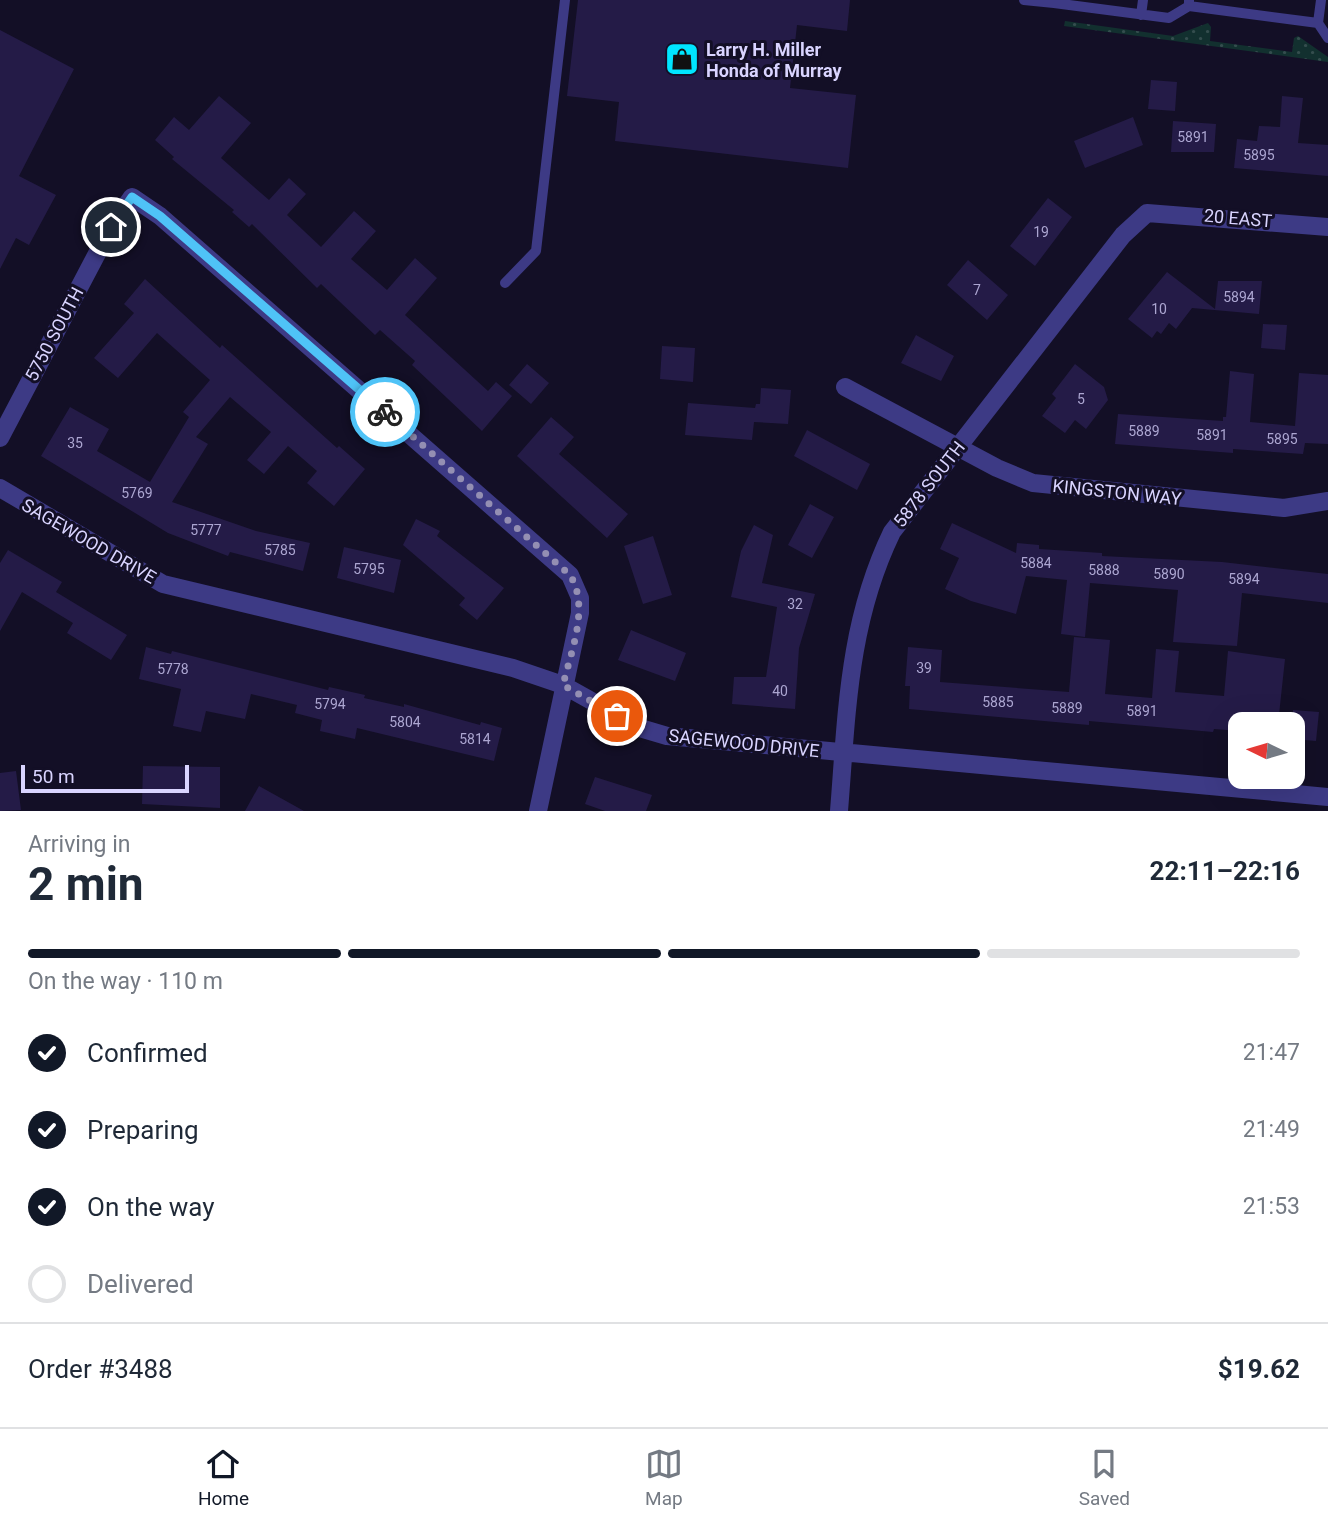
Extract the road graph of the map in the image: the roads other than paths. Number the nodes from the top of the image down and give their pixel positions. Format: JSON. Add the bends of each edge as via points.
{"nodes":[{"id":1,"x":565,"y":0,"type":"edge"},
{"id":2,"x":1024,"y":0,"type":"edge"},
{"id":3,"x":1143,"y":0,"type":"edge"},
{"id":4,"x":1321,"y":0,"type":"edge"},
{"id":5,"x":1054,"y":2,"type":"edge"},
{"id":6,"x":1189,"y":3,"type":"edge"},
{"id":7,"x":1141,"y":15,"type":"junction"},
{"id":8,"x":1318,"y":23,"type":"junction"},
{"id":9,"x":1328,"y":38,"type":"edge"},
{"id":10,"x":1147,"y":213,"type":"joint"},
{"id":11,"x":1328,"y":227,"type":"edge"},
{"id":12,"x":505,"y":282,"type":"dead end"},
{"id":13,"x":845,"y":387,"type":"dead end"},
{"id":14,"x":0,"y":438,"type":"edge"},
{"id":15,"x":959,"y":447,"type":"junction"},
{"id":16,"x":0,"y":488,"type":"edge"},
{"id":17,"x":1328,"y":501,"type":"edge"},
{"id":18,"x":563,"y":685,"type":"junction"},
{"id":19,"x":844,"y":753,"type":"junction"},
{"id":20,"x":1328,"y":797,"type":"edge"},
{"id":21,"x":538,"y":811,"type":"edge"},
{"id":22,"x":838,"y":811,"type":"edge"}],
"edges":[{"from":1,"to":12,"type":"lane","via":[[536,251]]},
{"from":2,"to":5,"type":"lane"},
{"from":3,"to":7,"type":"lane"},
{"from":4,"to":8,"type":"lane"},
{"from":5,"to":7,"type":"lane"},
{"from":6,"to":7,"type":"lane","via":[[1169,18]]},
{"from":6,"to":8,"type":"lane"},
{"from":8,"to":9,"type":"lane"},
{"from":10,"to":11,"type":"street","name":"20 EAST"},
{"from":10,"to":15,"type":"street","name":"5878 SOUTH","via":[[1123,235]]},
{"from":13,"to":15,"type":"street","name":"KINGSTON WAY"},
{"from":14,"to":18,"type":"street","name":"5750 SOUTH","via":[[111,227],[132,197],[160,216],[570,575],[577,586],[580,613]]},
{"from":15,"to":17,"type":"street","name":"KINGSTON WAY","via":[[1033,483],[1062,488],[1284,508]]},
{"from":15,"to":19,"type":"street","name":"5878 SOUTH","via":[[892,532],[873,569],[853,655]]},
{"from":16,"to":18,"type":"street","name":"SAGEWOOD DRIVE","via":[[163,584],[513,668]]},
{"from":18,"to":19,"type":"street","name":"SAGEWOOD DRIVE","via":[[640,727],[667,736]]},
{"from":18,"to":21,"type":"street"},
{"from":19,"to":20,"type":"street","name":"SAGEWOOD DRIVE"},
{"from":19,"to":22,"type":"street","name":"5878 SOUTH"}]}
